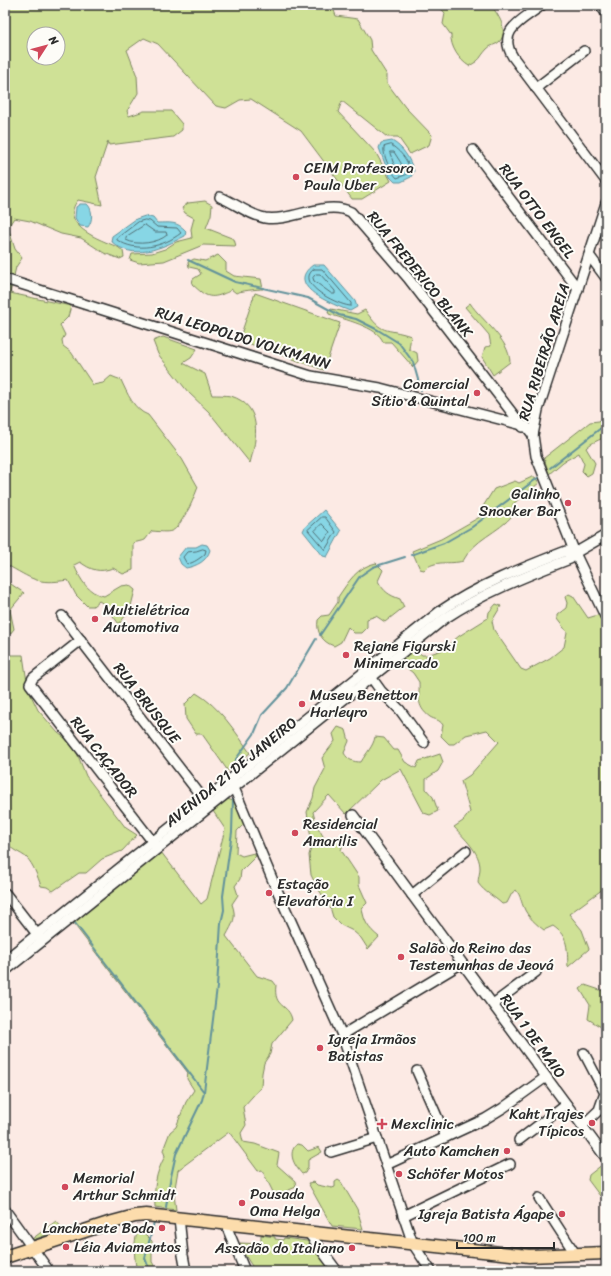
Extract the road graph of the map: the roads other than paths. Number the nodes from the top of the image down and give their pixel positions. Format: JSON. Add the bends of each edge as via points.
{"nodes":[{"id":1,"x":542,"y":5,"type":"edge"},
{"id":2,"x":600,"y":5,"type":"edge"},
{"id":3,"x":606,"y":13,"type":"edge"},
{"id":4,"x":584,"y":52,"type":"dead end"},
{"id":5,"x":536,"y":88,"type":"junction"},
{"id":6,"x":473,"y":150,"type":"dead end"},
{"id":7,"x":606,"y":181,"type":"edge"},
{"id":8,"x":220,"y":197,"type":"dead end"},
{"id":9,"x":606,"y":203,"type":"edge"},
{"id":10,"x":589,"y":255,"type":"junction"},
{"id":11,"x":606,"y":278,"type":"edge"},
{"id":12,"x":5,"y":279,"type":"edge"},
{"id":13,"x":578,"y":289,"type":"junction"},
{"id":14,"x":522,"y":426,"type":"junction"},
{"id":15,"x":533,"y":438,"type":"junction"},
{"id":16,"x":606,"y":535,"type":"edge"},
{"id":17,"x":575,"y":553,"type":"junction"},
{"id":18,"x":62,"y":616,"type":"dead end"},
{"id":19,"x":606,"y":618,"type":"edge"},
{"id":20,"x":81,"y":640,"type":"junction"},
{"id":21,"x":368,"y":674,"type":"junction"},
{"id":22,"x":424,"y":743,"type":"dead end"},
{"id":23,"x":232,"y":783,"type":"junction"},
{"id":24,"x":207,"y":804,"type":"junction"},
{"id":25,"x":353,"y":815,"type":"dead end"},
{"id":26,"x":156,"y":845,"type":"junction"},
{"id":27,"x":466,"y":851,"type":"dead end"},
{"id":28,"x":5,"y":893,"type":"edge"},
{"id":29,"x":412,"y":895,"type":"junction"},
{"id":30,"x":39,"y":938,"type":"junction"},
{"id":31,"x":5,"y":960,"type":"edge"},
{"id":32,"x":462,"y":963,"type":"junction"},
{"id":33,"x":5,"y":971,"type":"edge"},
{"id":34,"x":536,"y":972,"type":"dead end"},
{"id":35,"x":493,"y":1004,"type":"junction"},
{"id":36,"x":342,"y":1035,"type":"junction"},
{"id":37,"x":584,"y":1053,"type":"dead end"},
{"id":38,"x":417,"y":1071,"type":"dead end"},
{"id":39,"x":546,"y":1077,"type":"junction"},
{"id":40,"x":566,"y":1104,"type":"junction"},
{"id":41,"x":582,"y":1126,"type":"junction"},
{"id":42,"x":446,"y":1137,"type":"junction"},
{"id":43,"x":377,"y":1138,"type":"junction"},
{"id":44,"x":519,"y":1140,"type":"dead end"},
{"id":45,"x":331,"y":1152,"type":"dead end"},
{"id":46,"x":606,"y":1158,"type":"edge"},
{"id":47,"x":510,"y":1164,"type":"dead end"},
{"id":48,"x":386,"y":1165,"type":"junction"},
{"id":49,"x":539,"y":1198,"type":"dead end"},
{"id":50,"x":5,"y":1210,"type":"edge"},
{"id":51,"x":403,"y":1216,"type":"junction"},
{"id":52,"x":179,"y":1218,"type":"junction"},
{"id":53,"x":225,"y":1223,"type":"junction"},
{"id":54,"x":308,"y":1232,"type":"junction"},
{"id":55,"x":413,"y":1244,"type":"junction"},
{"id":56,"x":26,"y":1249,"type":"junction"},
{"id":57,"x":576,"y":1255,"type":"junction"},
{"id":58,"x":605,"y":1255,"type":"edge"},
{"id":59,"x":5,"y":1256,"type":"edge"},
{"id":60,"x":5,"y":1264,"type":"edge"},
{"id":61,"x":49,"y":1271,"type":"edge"},
{"id":62,"x":186,"y":1271,"type":"edge"},
{"id":63,"x":246,"y":1271,"type":"edge"},
{"id":64,"x":337,"y":1271,"type":"edge"},
{"id":65,"x":431,"y":1271,"type":"edge"}],
"edges":[{"from":1,"to":5,"type":"street","via":[[512,28],[507,42],[513,57]]},
{"from":2,"to":3,"type":"street"},
{"from":4,"to":5,"type":"street"},
{"from":5,"to":7,"type":"street"},
{"from":6,"to":13,"type":"street","name":"RUA OTTO ENGEL"},
{"from":8,"to":14,"type":"street","name":"RUA FREDERICO BLANK","via":[[266,218],[334,208],[351,212],[408,278]]},
{"from":9,"to":10,"type":"street","name":"RUA RIBEIRÃO AREIA"},
{"from":10,"to":11,"type":"street"},
{"from":10,"to":13,"type":"street","name":"RUA RIBEIRÃO AREIA"},
{"from":12,"to":14,"type":"street","name":"RUA LEOPOLDO VOLKMANN","via":[[306,374],[380,388]]},
{"from":13,"to":15,"type":"street","name":"RUA RIBEIRÃO AREIA","via":[[538,410]]},
{"from":14,"to":15,"type":"street"},
{"from":15,"to":17,"type":"street","name":"RUA RIBEIRÃO AREIA","via":[[536,456]]},
{"from":16,"to":17,"type":"street"},
{"from":17,"to":19,"type":"street","name":"RUA RIBEIRÃO AREIA"},
{"from":17,"to":21,"type":"street","name":"AVENIDA 21 DE JANEIRO","via":[[566,551],[473,591]]},
{"from":18,"to":20,"type":"street","name":"RUA BRUSQUE"},
{"from":20,"to":24,"type":"street","name":"RUA BRUSQUE"},
{"from":20,"to":26,"type":"street","name":"RUA CAÇADOR","via":[[33,678],[31,686]]},
{"from":21,"to":22,"type":"street","via":[[400,710]]},
{"from":21,"to":23,"type":"street","name":"AVENIDA 21 DE JANEIRO"},
{"from":23,"to":24,"type":"street","name":"AVENIDA 21 DE JANEIRO"},
{"from":23,"to":36,"type":"street"},
{"from":24,"to":26,"type":"street","name":"AVENIDA 21 DE JANEIRO"},
{"from":25,"to":29,"type":"street","name":"RUA 1 DE MAIO"},
{"from":26,"to":30,"type":"street","name":"AVENIDA 21 DE JANEIRO"},
{"from":27,"to":29,"type":"street"},
{"from":28,"to":30,"type":"street"},
{"from":29,"to":32,"type":"street","name":"RUA 1 DE MAIO"},
{"from":30,"to":31,"type":"street","name":"AVENIDA 21 DE JANEIRO"},
{"from":30,"to":33,"type":"street","name":"AVENIDA 21 DE JANEIRO"},
{"from":32,"to":35,"type":"street","name":"RUA 1 DE MAIO"},
{"from":32,"to":36,"type":"street"},
{"from":34,"to":35,"type":"street"},
{"from":35,"to":39,"type":"street","name":"RUA 1 DE MAIO"},
{"from":36,"to":43,"type":"street"},
{"from":37,"to":41,"type":"street","via":[[605,1093],[600,1110]]},
{"from":38,"to":42,"type":"street"},
{"from":39,"to":40,"type":"street","name":"RUA 1 DE MAIO"},
{"from":39,"to":42,"type":"street","via":[[494,1114]]},
{"from":40,"to":41,"type":"street","name":"RUA 1 DE MAIO"},
{"from":40,"to":44,"type":"street"},
{"from":41,"to":46,"type":"street","name":"RUA 1 DE MAIO"},
{"from":42,"to":48,"type":"street"},
{"from":43,"to":45,"type":"street"},
{"from":43,"to":48,"type":"street"},
{"from":47,"to":51,"type":"street"},
{"from":48,"to":51,"type":"street"},
{"from":49,"to":57,"type":"street"},
{"from":50,"to":56,"type":"street"},
{"from":51,"to":55,"type":"street"},
{"from":52,"to":53,"type":"main road"},
{"from":52,"to":56,"type":"main road","via":[[135,1216]]},
{"from":52,"to":62,"type":"street"},
{"from":53,"to":54,"type":"main road"},
{"from":53,"to":63,"type":"street"},
{"from":54,"to":55,"type":"main road"},
{"from":54,"to":64,"type":"street"},
{"from":55,"to":57,"type":"main road","via":[[529,1256]]},
{"from":55,"to":65,"type":"street"},
{"from":56,"to":59,"type":"main road"},
{"from":56,"to":60,"type":"street"},
{"from":56,"to":61,"type":"street"},
{"from":57,"to":58,"type":"main road"}]}
